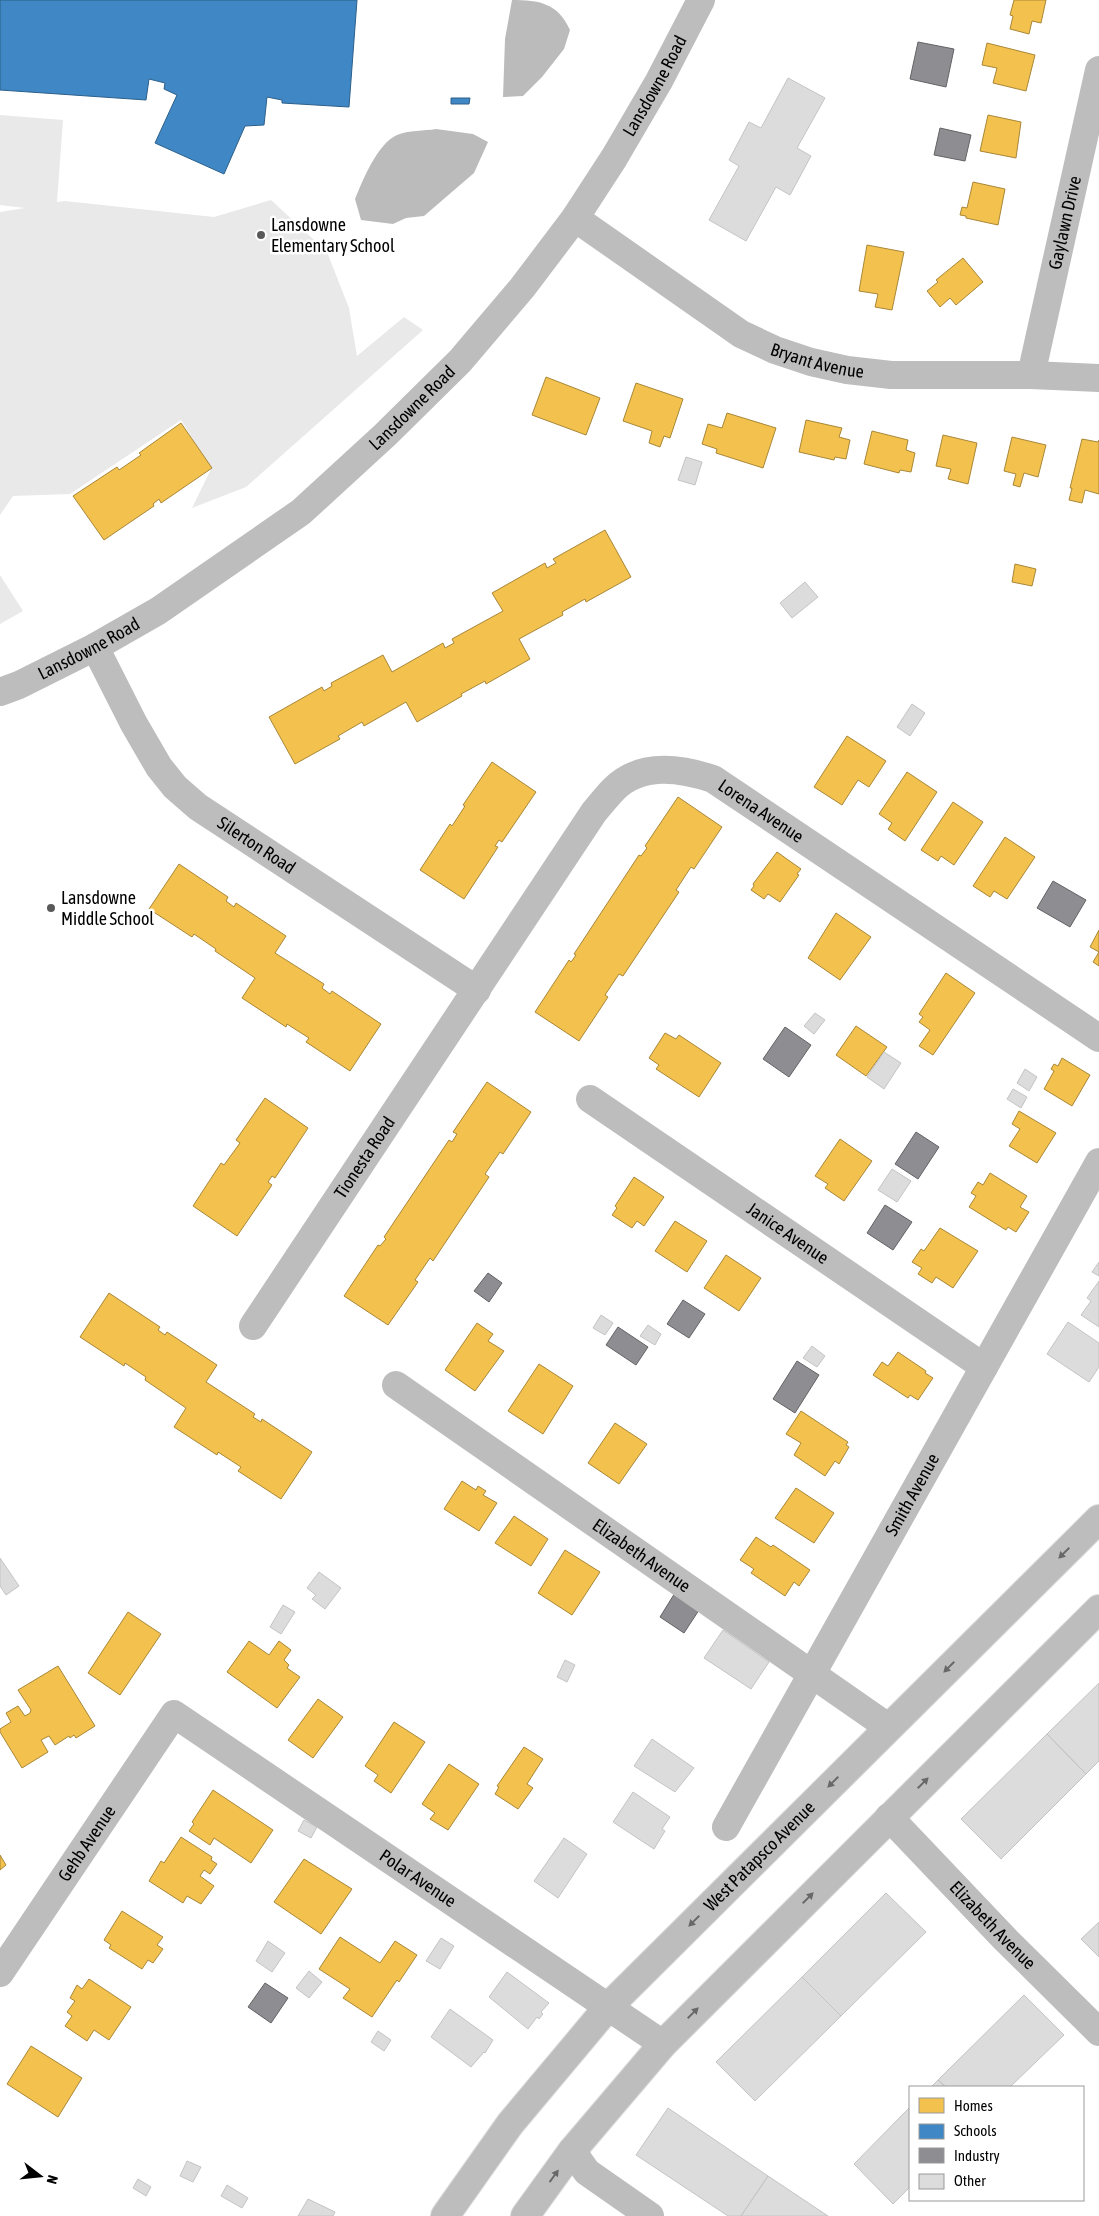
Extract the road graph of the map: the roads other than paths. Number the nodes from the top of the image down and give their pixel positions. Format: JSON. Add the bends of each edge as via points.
{"nodes":[{"id":1,"x":701,"y":0,"type":"edge"},
{"id":2,"x":1099,"y":70,"type":"edge"},
{"id":3,"x":575,"y":218,"type":"junction"},
{"id":4,"x":1031,"y":375,"type":"junction"},
{"id":5,"x":1099,"y":378,"type":"edge"},
{"id":6,"x":95,"y":646,"type":"junction"},
{"id":7,"x":0,"y":692,"type":"edge"},
{"id":8,"x":477,"y":990,"type":"junction"},
{"id":9,"x":1099,"y":1038,"type":"edge"},
{"id":10,"x":590,"y":1099,"type":"dead end"},
{"id":11,"x":1099,"y":1162,"type":"edge"},
{"id":12,"x":253,"y":1326,"type":"dead end"},
{"id":13,"x":984,"y":1367,"type":"junction"},
{"id":14,"x":396,"y":1385,"type":"dead end"},
{"id":15,"x":1099,"y":1519,"type":"edge"},
{"id":16,"x":1099,"y":1609,"type":"edge"},
{"id":17,"x":811,"y":1674,"type":"junction"},
{"id":18,"x":174,"y":1714,"type":"joint"},
{"id":19,"x":888,"y":1727,"type":"junction"},
{"id":20,"x":889,"y":1817,"type":"junction"},
{"id":21,"x":726,"y":1827,"type":"dead end"},
{"id":22,"x":0,"y":1973,"type":"edge"},
{"id":23,"x":608,"y":2007,"type":"junction"},
{"id":24,"x":1099,"y":2032,"type":"edge"},
{"id":25,"x":663,"y":2044,"type":"junction"},
{"id":26,"x":572,"y":2152,"type":"junction"},
{"id":27,"x":445,"y":2216,"type":"edge"},
{"id":28,"x":525,"y":2216,"type":"edge"},
{"id":29,"x":650,"y":2216,"type":"edge"}],
"edges":[{"from":1,"to":3,"type":"street","name":"Lansdowne Road","via":[[659,81]]},
{"from":2,"to":4,"type":"street","name":"Gaylawn Drive"},
{"from":3,"to":4,"type":"street","name":"Bryant Avenue","via":[[741,334],[775,350],[847,370],[891,375]]},
{"from":3,"to":6,"type":"street","name":"Lansdowne Road","via":[[522,288],[460,361],[301,512],[158,611]]},
{"from":4,"to":5,"type":"street","name":"Bryant Avenue"},
{"from":6,"to":7,"type":"street","name":"Lansdowne Road"},
{"from":6,"to":8,"type":"street","name":"Silerton Road","via":[[134,724],[159,767],[175,787],[198,807]]},
{"from":8,"to":9,"type":"street","name":"Lorena Avenue","via":[[594,812],[616,788],[635,775],[662,769],[688,771],[713,778]]},
{"from":8,"to":12,"type":"street","name":"Tionesta Road"},
{"from":10,"to":13,"type":"street","name":"Janice Avenue"},
{"from":11,"to":13,"type":"street","name":"Smith Avenue"},
{"from":13,"to":17,"type":"street","name":"Smith Avenue"},
{"from":14,"to":17,"type":"street","name":"Elizabeth Avenue"},
{"from":15,"to":19,"type":"street","name":"West Patapsco Avenue","one_way":true},
{"from":20,"to":16,"type":"street","one_way":true},
{"from":17,"to":19,"type":"street","name":"Elizabeth Avenue"},
{"from":17,"to":21,"type":"street","name":"Smith Avenue"},
{"from":18,"to":22,"type":"street","name":"Gehb Avenue"},
{"from":18,"to":23,"type":"street","name":"Polar Avenue"},
{"from":19,"to":23,"type":"street","name":"West Patapsco Avenue","one_way":true},
{"from":20,"to":24,"type":"street","name":"Elizabeth Avenue"},
{"from":25,"to":20,"type":"street","one_way":true},
{"from":23,"to":25,"type":"street","name":"Polar Avenue"},
{"from":23,"to":27,"type":"street","name":"West Patapsco Avenue","via":[[510,2124]]},
{"from":25,"to":26,"type":"street"},
{"from":28,"to":26,"type":"street","one_way":true},
{"from":26,"to":29,"type":"street","via":[[587,2172]]}]}
